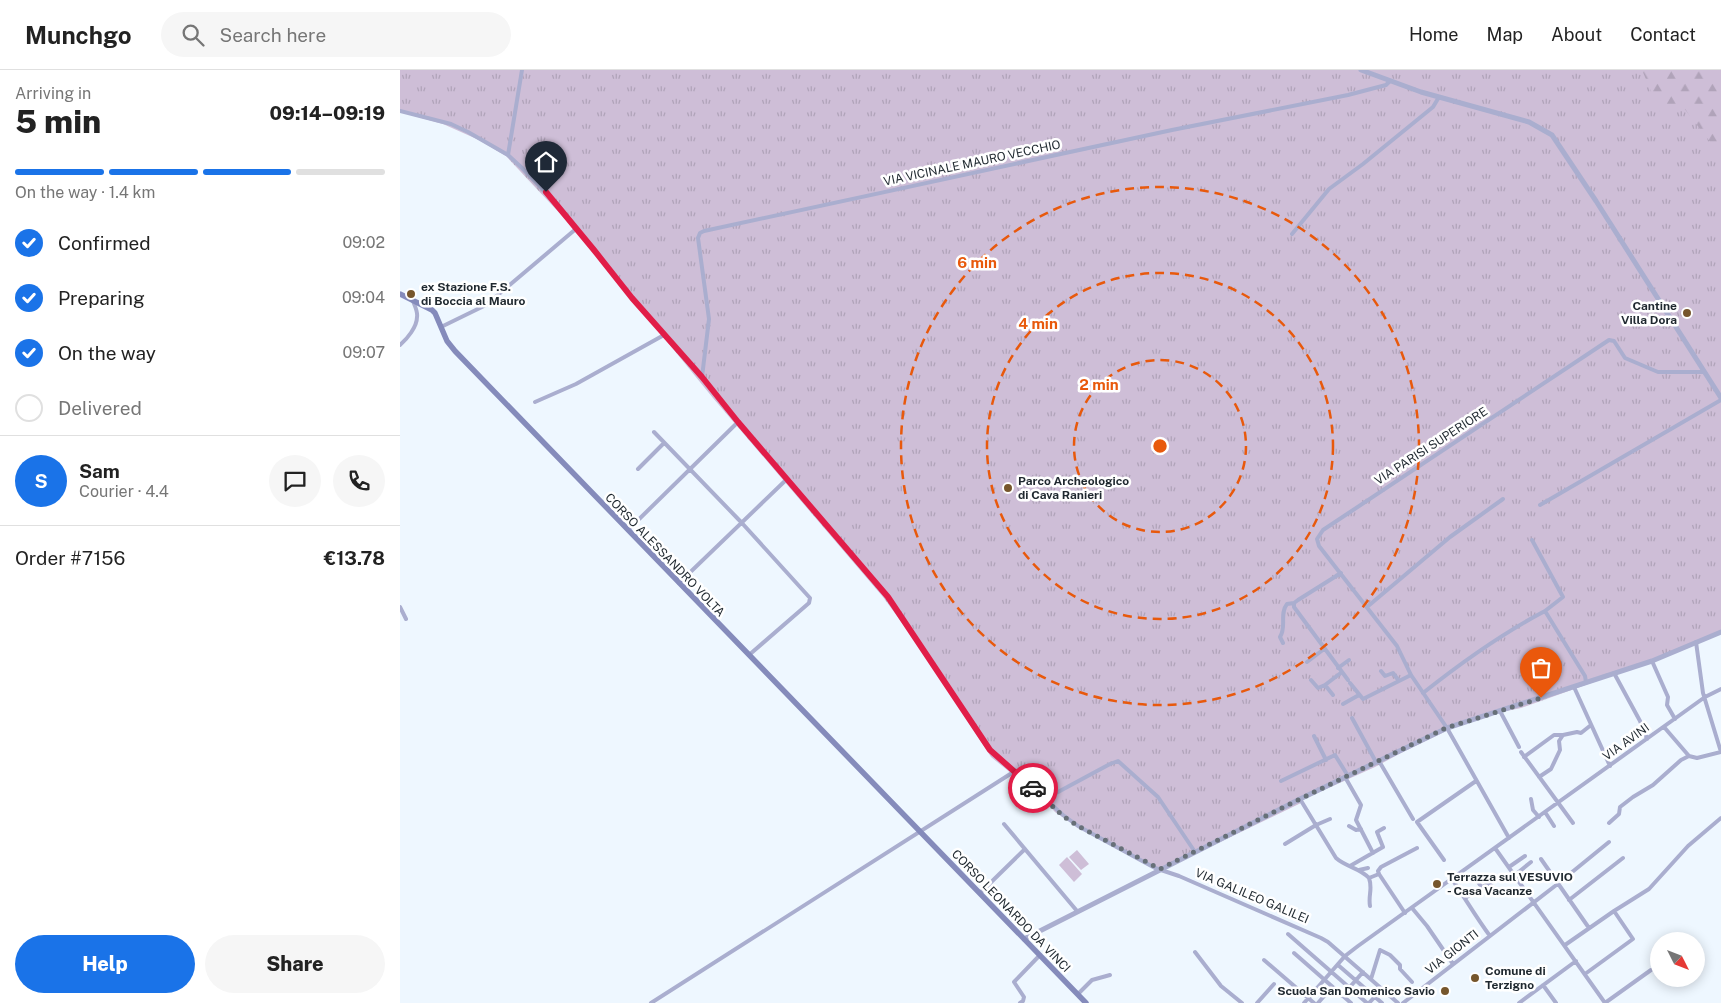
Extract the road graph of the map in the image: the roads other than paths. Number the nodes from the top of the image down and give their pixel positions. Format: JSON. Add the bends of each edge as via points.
{"nodes":[{"id":1,"x":522,"y":70,"type":"edge"},
{"id":2,"x":1361,"y":70,"type":"edge"},
{"id":3,"x":1390,"y":81,"type":"junction"},
{"id":4,"x":1439,"y":97,"type":"junction"},
{"id":5,"x":400,"y":110,"type":"edge"},
{"id":6,"x":508,"y":155,"type":"junction"},
{"id":7,"x":577,"y":228,"type":"junction"},
{"id":8,"x":1292,"y":234,"type":"dead end"},
{"id":9,"x":400,"y":294,"type":"edge"},
{"id":10,"x":413,"y":301,"type":"junction"},
{"id":11,"x":441,"y":327,"type":"junction"},
{"id":12,"x":664,"y":335,"type":"junction"},
{"id":13,"x":400,"y":345,"type":"edge"},
{"id":14,"x":1704,"y":372,"type":"junction"},
{"id":15,"x":702,"y":377,"type":"junction"},
{"id":16,"x":1721,"y":399,"type":"edge"},
{"id":17,"x":535,"y":402,"type":"dead end"},
{"id":18,"x":738,"y":422,"type":"junction"},
{"id":19,"x":654,"y":432,"type":"dead end"},
{"id":20,"x":664,"y":443,"type":"junction"},
{"id":21,"x":638,"y":469,"type":"dead end"},
{"id":22,"x":690,"y":470,"type":"junction"},
{"id":23,"x":787,"y":478,"type":"junction"},
{"id":24,"x":1503,"y":500,"type":"dead end"},
{"id":25,"x":1540,"y":505,"type":"dead end"},
{"id":26,"x":741,"y":522,"type":"junction"},
{"id":27,"x":628,"y":530,"type":"junction"},
{"id":28,"x":1532,"y":540,"type":"dead end"},
{"id":29,"x":1341,"y":573,"type":"junction"},
{"id":30,"x":678,"y":583,"type":"junction"},
{"id":31,"x":1294,"y":603,"type":"junction"},
{"id":32,"x":400,"y":607,"type":"edge"},
{"id":33,"x":1367,"y":607,"type":"junction"},
{"id":34,"x":1546,"y":611,"type":"junction"},
{"id":35,"x":406,"y":619,"type":"dead end"},
{"id":36,"x":1721,"y":632,"type":"edge"},
{"id":37,"x":1696,"y":642,"type":"junction"},
{"id":38,"x":1283,"y":643,"type":"dead end"},
{"id":39,"x":1324,"y":649,"type":"junction"},
{"id":40,"x":749,"y":655,"type":"junction"},
{"id":41,"x":1349,"y":660,"type":"dead end"},
{"id":42,"x":1652,"y":661,"type":"junction"},
{"id":43,"x":1307,"y":662,"type":"dead end"},
{"id":44,"x":1338,"y":668,"type":"junction"},
{"id":45,"x":1381,"y":671,"type":"dead end"},
{"id":46,"x":1342,"y":672,"type":"junction"},
{"id":47,"x":1614,"y":673,"type":"junction"},
{"id":48,"x":1411,"y":675,"type":"junction"},
{"id":49,"x":1312,"y":680,"type":"dead end"},
{"id":50,"x":1399,"y":681,"type":"junction"},
{"id":51,"x":1586,"y":682,"type":"junction"},
{"id":52,"x":1325,"y":685,"type":"junction"},
{"id":53,"x":1574,"y":686,"type":"junction"},
{"id":54,"x":1721,"y":689,"type":"edge"},
{"id":55,"x":1423,"y":693,"type":"junction"},
{"id":56,"x":1333,"y":695,"type":"dead end"},
{"id":57,"x":1359,"y":695,"type":"junction"},
{"id":58,"x":1705,"y":697,"type":"junction"},
{"id":59,"x":1343,"y":704,"type":"dead end"},
{"id":60,"x":1500,"y":711,"type":"junction"},
{"id":61,"x":1352,"y":718,"type":"dead end"},
{"id":62,"x":1675,"y":719,"type":"junction"},
{"id":63,"x":1591,"y":725,"type":"junction"},
{"id":64,"x":1664,"y":727,"type":"junction"},
{"id":65,"x":1446,"y":728,"type":"junction"},
{"id":66,"x":1563,"y":735,"type":"junction"},
{"id":67,"x":1314,"y":736,"type":"dead end"},
{"id":68,"x":1647,"y":739,"type":"junction"},
{"id":69,"x":1721,"y":752,"type":"edge"},
{"id":70,"x":1689,"y":756,"type":"junction"},
{"id":71,"x":1524,"y":757,"type":"junction"},
{"id":72,"x":1326,"y":760,"type":"junction"},
{"id":73,"x":1378,"y":762,"type":"junction"},
{"id":74,"x":1610,"y":766,"type":"junction"},
{"id":75,"x":1015,"y":771,"type":"junction"},
{"id":76,"x":1347,"y":776,"type":"junction"},
{"id":77,"x":1539,"y":777,"type":"junction"},
{"id":78,"x":1282,"y":781,"type":"dead end"},
{"id":79,"x":1476,"y":781,"type":"junction"},
{"id":80,"x":1045,"y":799,"type":"junction"},
{"id":81,"x":1300,"y":799,"type":"junction"},
{"id":82,"x":1531,"y":799,"type":"dead end"},
{"id":83,"x":1558,"y":803,"type":"junction"},
{"id":84,"x":1545,"y":812,"type":"junction"},
{"id":85,"x":1538,"y":817,"type":"junction"},
{"id":86,"x":1721,"y":818,"type":"edge"},
{"id":87,"x":1330,"y":819,"type":"dead end"},
{"id":88,"x":1413,"y":819,"type":"dead end"},
{"id":89,"x":1609,"y":822,"type":"dead end"},
{"id":90,"x":1573,"y":823,"type":"dead end"},
{"id":91,"x":1004,"y":824,"type":"dead end"},
{"id":92,"x":1316,"y":825,"type":"junction"},
{"id":93,"x":1349,"y":826,"type":"dead end"},
{"id":94,"x":1554,"y":826,"type":"dead end"},
{"id":95,"x":1384,"y":828,"type":"dead end"},
{"id":96,"x":1361,"y":829,"type":"junction"},
{"id":97,"x":920,"y":832,"type":"junction"},
{"id":98,"x":1509,"y":838,"type":"junction"},
{"id":99,"x":1367,"y":842,"type":"junction"},
{"id":100,"x":1609,"y":842,"type":"dead end"},
{"id":101,"x":1285,"y":844,"type":"dead end"},
{"id":102,"x":1362,"y":846,"type":"dead end"},
{"id":103,"x":1417,"y":848,"type":"dead end"},
{"id":104,"x":1495,"y":848,"type":"junction"},
{"id":105,"x":1025,"y":849,"type":"junction"},
{"id":106,"x":1194,"y":852,"type":"junction"},
{"id":107,"x":1373,"y":853,"type":"junction"},
{"id":108,"x":1525,"y":856,"type":"dead end"},
{"id":109,"x":1623,"y":858,"type":"dead end"},
{"id":110,"x":1541,"y":859,"type":"dead end"},
{"id":111,"x":1444,"y":860,"type":"dead end"},
{"id":112,"x":1531,"y":862,"type":"dead end"},
{"id":113,"x":1350,"y":866,"type":"junction"},
{"id":114,"x":1510,"y":867,"type":"junction"},
{"id":115,"x":1368,"y":868,"type":"dead end"},
{"id":116,"x":1160,"y":869,"type":"junction"},
{"id":117,"x":1359,"y":870,"type":"junction"},
{"id":118,"x":1379,"y":874,"type":"junction"},
{"id":119,"x":1515,"y":875,"type":"junction"},
{"id":120,"x":1369,"y":878,"type":"junction"},
{"id":121,"x":1452,"y":879,"type":"junction"},
{"id":122,"x":1476,"y":879,"type":"dead end"},
{"id":123,"x":1558,"y":884,"type":"junction"},
{"id":124,"x":1482,"y":888,"type":"junction"},
{"id":125,"x":980,"y":893,"type":"junction"},
{"id":126,"x":1500,"y":895,"type":"dead end"},
{"id":127,"x":1464,"y":896,"type":"junction"},
{"id":128,"x":1569,"y":900,"type":"junction"},
{"id":129,"x":1534,"y":902,"type":"junction"},
{"id":130,"x":1370,"y":906,"type":"dead end"},
{"id":131,"x":1412,"y":908,"type":"junction"},
{"id":132,"x":1077,"y":911,"type":"junction"},
{"id":133,"x":1614,"y":911,"type":"junction"},
{"id":134,"x":1405,"y":913,"type":"junction"},
{"id":135,"x":1589,"y":928,"type":"junction"},
{"id":136,"x":1288,"y":934,"type":"dead end"},
{"id":137,"x":1490,"y":936,"type":"junction"},
{"id":138,"x":1024,"y":939,"type":"junction"},
{"id":139,"x":1565,"y":945,"type":"junction"},
{"id":140,"x":1195,"y":952,"type":"dead end"},
{"id":141,"x":1294,"y":953,"type":"dead end"},
{"id":142,"x":1040,"y":955,"type":"junction"},
{"id":143,"x":1345,"y":956,"type":"junction"},
{"id":144,"x":1264,"y":960,"type":"dead end"},
{"id":145,"x":1576,"y":961,"type":"junction"},
{"id":146,"x":1338,"y":964,"type":"junction"},
{"id":147,"x":1453,"y":964,"type":"junction"},
{"id":148,"x":1650,"y":971,"type":"edge"},
{"id":149,"x":1331,"y":972,"type":"junction"},
{"id":150,"x":1363,"y":972,"type":"junction"},
{"id":151,"x":1585,"y":974,"type":"junction"},
{"id":152,"x":1110,"y":975,"type":"dead end"},
{"id":153,"x":1371,"y":979,"type":"junction"},
{"id":154,"x":1324,"y":980,"type":"junction"},
{"id":155,"x":1356,"y":980,"type":"junction"},
{"id":156,"x":1412,"y":982,"type":"dead end"},
{"id":157,"x":1274,"y":984,"type":"dead end"},
{"id":158,"x":1543,"y":985,"type":"junction"},
{"id":159,"x":1332,"y":987,"type":"junction"},
{"id":160,"x":1350,"y":988,"type":"junction"},
{"id":161,"x":1382,"y":989,"type":"junction"},
{"id":162,"x":1078,"y":994,"type":"junction"},
{"id":163,"x":1342,"y":996,"type":"junction"},
{"id":164,"x":1375,"y":996,"type":"junction"},
{"id":165,"x":1308,"y":998,"type":"junction"},
{"id":166,"x":651,"y":1003,"type":"edge"},
{"id":167,"x":1020,"y":1003,"type":"edge"},
{"id":168,"x":1086,"y":1003,"type":"edge"},
{"id":169,"x":1242,"y":1003,"type":"edge"},
{"id":170,"x":1257,"y":1003,"type":"edge"},
{"id":171,"x":1304,"y":1003,"type":"edge"},
{"id":172,"x":1314,"y":1003,"type":"edge"},
{"id":173,"x":1318,"y":1003,"type":"edge"},
{"id":174,"x":1350,"y":1003,"type":"edge"},
{"id":175,"x":1368,"y":1003,"type":"edge"},
{"id":176,"x":1382,"y":1003,"type":"edge"},
{"id":177,"x":1398,"y":1003,"type":"edge"},
{"id":178,"x":1403,"y":1003,"type":"edge"},
{"id":179,"x":1519,"y":1003,"type":"edge"},
{"id":180,"x":1556,"y":1003,"type":"edge"},
{"id":181,"x":1605,"y":1003,"type":"edge"}],
"edges":[{"from":1,"to":6,"type":"street"},
{"from":2,"to":3,"type":"street"},
{"from":3,"to":4,"type":"street"},
{"from":3,"to":15,"type":"street","name":"VIA VICINALE MAURO VECCHIO","via":[[1386,85],[1348,95],[704,231],[698,238],[709,319]]},
{"from":4,"to":8,"type":"street","via":[[1433,107],[1329,189]]},
{"from":4,"to":14,"type":"street","via":[[1529,122],[1552,135]]},
{"from":5,"to":6,"type":"street","name":"VIA GALILEO GALILEI","via":[[451,124]]},
{"from":6,"to":7,"type":"street","name":"VIA GALILEO GALILEI"},
{"from":7,"to":11,"type":"street","via":[[486,305]]},
{"from":7,"to":12,"type":"street","name":"VIA GALILEO GALILEI"},
{"from":9,"to":10,"type":"main road","name":"CORSO ALESSANDRO VOLTA"},
{"from":10,"to":11,"type":"main road","name":"CORSO ALESSANDRO VOLTA","via":[[432,310]]},
{"from":10,"to":13,"type":"street","via":[[417,320]]},
{"from":11,"to":27,"type":"main road","name":"CORSO ALESSANDRO VOLTA","via":[[450,346]]},
{"from":12,"to":15,"type":"street","name":"VIA GALILEO GALILEI"},
{"from":12,"to":17,"type":"street","via":[[576,384]]},
{"from":14,"to":16,"type":"street"},
{"from":14,"to":29,"type":"street","name":"VIA PARISI SUPERIORE","via":[[1658,372],[1626,358],[1609,340],[1323,530],[1317,539],[1319,546]]},
{"from":15,"to":18,"type":"street","name":"VIA GALILEO GALILEI"},
{"from":16,"to":25,"type":"street"},
{"from":18,"to":22,"type":"street"},
{"from":18,"to":23,"type":"street","name":"VIA GALILEO GALILEI"},
{"from":19,"to":20,"type":"street"},
{"from":20,"to":21,"type":"street"},
{"from":20,"to":22,"type":"street"},
{"from":22,"to":26,"type":"street"},
{"from":22,"to":27,"type":"street"},
{"from":23,"to":26,"type":"street"},
{"from":23,"to":75,"type":"street","name":"VIA GALILEO GALILEI","via":[[888,597],[990,750]]},
{"from":24,"to":33,"type":"street","via":[[1450,537]]},
{"from":26,"to":30,"type":"street"},
{"from":26,"to":40,"type":"street","via":[[810,598],[809,603]]},
{"from":27,"to":30,"type":"main road","name":"CORSO ALESSANDRO VOLTA"},
{"from":28,"to":34,"type":"street","via":[[1563,597]]},
{"from":29,"to":31,"type":"street"},
{"from":29,"to":33,"type":"street","name":"VIA PARISI SUPERIORE"},
{"from":30,"to":40,"type":"main road","name":"CORSO ALESSANDRO VOLTA"},
{"from":31,"to":38,"type":"street","via":[[1287,604],[1283,611],[1285,623],[1280,638]]},
{"from":31,"to":39,"type":"street","via":[[1296,611]]},
{"from":32,"to":35,"type":"street"},
{"from":33,"to":48,"type":"street","name":"VIA PARISI SUPERIORE","via":[[1397,646]]},
{"from":34,"to":51,"type":"street"},
{"from":34,"to":55,"type":"street","via":[[1519,624]]},
{"from":36,"to":37,"type":"street"},
{"from":37,"to":42,"type":"street"},
{"from":37,"to":58,"type":"street"},
{"from":39,"to":43,"type":"street"},
{"from":39,"to":44,"type":"street"},
{"from":40,"to":97,"type":"main road","name":"CORSO ALESSANDRO VOLTA"},
{"from":41,"to":44,"type":"street"},
{"from":42,"to":47,"type":"street"},
{"from":42,"to":62,"type":"street"},
{"from":44,"to":46,"type":"street"},
{"from":45,"to":50,"type":"street","via":[[1385,676],[1395,671]]},
{"from":46,"to":52,"type":"street"},
{"from":46,"to":57,"type":"street"},
{"from":47,"to":51,"type":"street"},
{"from":47,"to":68,"type":"street"},
{"from":48,"to":50,"type":"street"},
{"from":48,"to":55,"type":"street","name":"VIA PARISI SUPERIORE"},
{"from":49,"to":52,"type":"street","via":[[1318,688]]},
{"from":50,"to":57,"type":"street","via":[[1363,699]]},
{"from":51,"to":53,"type":"street"},
{"from":52,"to":56,"type":"street"},
{"from":53,"to":60,"type":"street"},
{"from":53,"to":63,"type":"street"},
{"from":54,"to":58,"type":"street","name":"VIA AVINI"},
{"from":55,"to":65,"type":"street","name":"VIA PARISI SUPERIORE"},
{"from":57,"to":59,"type":"street"},
{"from":58,"to":62,"type":"street","name":"VIA AVINI"},
{"from":58,"to":69,"type":"street"},
{"from":60,"to":65,"type":"street"},
{"from":60,"to":71,"type":"street"},
{"from":61,"to":73,"type":"street"},
{"from":62,"to":64,"type":"street","name":"VIA AVINI"},
{"from":63,"to":66,"type":"street","via":[[1581,733]]},
{"from":63,"to":74,"type":"street"},
{"from":64,"to":68,"type":"street","name":"VIA AVINI"},
{"from":64,"to":70,"type":"street"},
{"from":65,"to":73,"type":"street"},
{"from":65,"to":79,"type":"street","name":"VIA PARISI SUPERIORE"},
{"from":66,"to":71,"type":"street","via":[[1554,735]]},
{"from":66,"to":77,"type":"street","via":[[1559,741],[1560,750],[1550,769]]},
{"from":67,"to":72,"type":"street"},
{"from":68,"to":74,"type":"street","name":"VIA AVINI"},
{"from":69,"to":70,"type":"street","via":[[1697,758]]},
{"from":70,"to":89,"type":"street","via":[[1633,797]]},
{"from":71,"to":77,"type":"street"},
{"from":72,"to":76,"type":"street","via":[[1335,756]]},
{"from":72,"to":78,"type":"street"},
{"from":73,"to":76,"type":"street"},
{"from":73,"to":88,"type":"street"},
{"from":74,"to":83,"type":"street","name":"VIA AVINI"},
{"from":75,"to":80,"type":"street","name":"VIA GALILEO GALILEI"},
{"from":75,"to":97,"type":"street"},
{"from":76,"to":81,"type":"street"},
{"from":76,"to":96,"type":"street","via":[[1362,808],[1356,818]]},
{"from":77,"to":83,"type":"street"},
{"from":79,"to":98,"type":"street","name":"VIA PARISI SUPERIORE"},
{"from":79,"to":111,"type":"street","via":[[1417,822]]},
{"from":80,"to":106,"type":"street","via":[[1118,761],[1158,797]]},
{"from":80,"to":116,"type":"street","name":"VIA GALILEO GALILEI","via":[[1078,826]]},
{"from":81,"to":92,"type":"street"},
{"from":81,"to":106,"type":"street"},
{"from":82,"to":85,"type":"street"},
{"from":83,"to":84,"type":"street","name":"VIA AVINI"},
{"from":83,"to":90,"type":"street"},
{"from":84,"to":85,"type":"street","name":"VIA AVINI"},
{"from":84,"to":94,"type":"street"},
{"from":85,"to":98,"type":"street","name":"VIA AVINI"},
{"from":86,"to":133,"type":"street","via":[[1688,846],[1652,886]]},
{"from":87,"to":92,"type":"street"},
{"from":91,"to":105,"type":"street"},
{"from":92,"to":101,"type":"street"},
{"from":92,"to":113,"type":"street","via":[[1336,858]]},
{"from":93,"to":96,"type":"street"},
{"from":95,"to":107,"type":"street","via":[[1377,832],[1383,847]]},
{"from":96,"to":99,"type":"street"},
{"from":97,"to":125,"type":"main road","name":"CORSO LEONARDO DA VINCI"},
{"from":97,"to":166,"type":"street"},
{"from":98,"to":104,"type":"street","name":"VIA AVINI"},
{"from":99,"to":102,"type":"street"},
{"from":99,"to":107,"type":"street"},
{"from":100,"to":123,"type":"street","name":"VIA GIONTI"},
{"from":103,"to":118,"type":"street","via":[[1381,867]]},
{"from":104,"to":114,"type":"street"},
{"from":104,"to":121,"type":"street","name":"VIA AVINI"},
{"from":105,"to":125,"type":"street"},
{"from":105,"to":132,"type":"street"},
{"from":106,"to":116,"type":"street"},
{"from":107,"to":113,"type":"street"},
{"from":108,"to":114,"type":"street"},
{"from":109,"to":128,"type":"street"},
{"from":110,"to":123,"type":"street"},
{"from":112,"to":119,"type":"street"},
{"from":113,"to":117,"type":"street"},
{"from":114,"to":119,"type":"street"},
{"from":115,"to":117,"type":"street"},
{"from":116,"to":132,"type":"street"},
{"from":116,"to":143,"type":"street","name":"VIA GALILEO GALILEI","via":[[1308,932]]},
{"from":117,"to":120,"type":"street"},
{"from":118,"to":120,"type":"street"},
{"from":118,"to":134,"type":"street"},
{"from":119,"to":129,"type":"street"},
{"from":120,"to":130,"type":"street","via":[[1372,886],[1368,898]]},
{"from":121,"to":127,"type":"street"},
{"from":121,"to":131,"type":"street","name":"VIA AVINI"},
{"from":122,"to":124,"type":"street"},
{"from":123,"to":128,"type":"street"},
{"from":123,"to":129,"type":"street","name":"VIA GIONTI"},
{"from":124,"to":126,"type":"street","via":[[1489,883]]},
{"from":124,"to":127,"type":"street"},
{"from":125,"to":138,"type":"main road","name":"CORSO LEONARDO DA VINCI"},
{"from":127,"to":137,"type":"street","name":"VIA GIONTI"},
{"from":128,"to":135,"type":"street"},
{"from":129,"to":137,"type":"street","name":"VIA GIONTI"},
{"from":129,"to":139,"type":"street"},
{"from":131,"to":134,"type":"street","name":"VIA AVINI"},
{"from":131,"to":147,"type":"street"},
{"from":132,"to":138,"type":"street"},
{"from":133,"to":135,"type":"street"},
{"from":133,"to":151,"type":"street","via":[[1633,939]]},
{"from":134,"to":143,"type":"street","name":"VIA AVINI"},
{"from":135,"to":139,"type":"street"},
{"from":136,"to":149,"type":"street"},
{"from":137,"to":147,"type":"street","name":"VIA GIONTI"},
{"from":138,"to":142,"type":"main road","name":"CORSO LEONARDO DA VINCI"},
{"from":139,"to":145,"type":"street"},
{"from":140,"to":169,"type":"street","via":[[1221,986]]},
{"from":141,"to":154,"type":"street"},
{"from":142,"to":162,"type":"main road","name":"CORSO LEONARDO DA VINCI"},
{"from":142,"to":167,"type":"street","via":[[1014,982],[1024,997]]},
{"from":143,"to":146,"type":"street","name":"VIA AVINI"},
{"from":143,"to":150,"type":"street","name":"VIA GALILEO GALILEI"},
{"from":144,"to":165,"type":"street"},
{"from":145,"to":151,"type":"street"},
{"from":145,"to":158,"type":"street"},
{"from":146,"to":149,"type":"street","name":"VIA AVINI"},
{"from":146,"to":155,"type":"street"},
{"from":147,"to":178,"type":"street","name":"VIA GIONTI"},
{"from":148,"to":181,"type":"street"},
{"from":149,"to":154,"type":"street","name":"VIA AVINI"},
{"from":149,"to":160,"type":"street"},
{"from":150,"to":153,"type":"street","name":"VIA GALILEO GALILEI"},
{"from":150,"to":155,"type":"street"},
{"from":151,"to":181,"type":"street"},
{"from":152,"to":162,"type":"street","via":[[1092,980]]},
{"from":153,"to":156,"type":"street","via":[[1380,950],[1390,955]]},
{"from":153,"to":161,"type":"street","name":"VIA GALILEO GALILEI"},
{"from":154,"to":159,"type":"street"},
{"from":154,"to":165,"type":"street","name":"VIA AVINI"},
{"from":155,"to":160,"type":"street"},
{"from":155,"to":164,"type":"street"},
{"from":157,"to":170,"type":"street"},
{"from":158,"to":179,"type":"street"},
{"from":158,"to":180,"type":"street"},
{"from":159,"to":163,"type":"street"},
{"from":159,"to":173,"type":"street"},
{"from":160,"to":163,"type":"street"},
{"from":160,"to":175,"type":"street"},
{"from":161,"to":164,"type":"street"},
{"from":161,"to":177,"type":"street","name":"VIA GALILEO GALILEI"},
{"from":162,"to":168,"type":"main road","name":"CORSO LEONARDO DA VINCI"},
{"from":163,"to":174,"type":"street"},
{"from":164,"to":175,"type":"street"},
{"from":164,"to":176,"type":"street"},
{"from":165,"to":171,"type":"street","name":"VIA AVINI"},
{"from":165,"to":172,"type":"street"}]}
